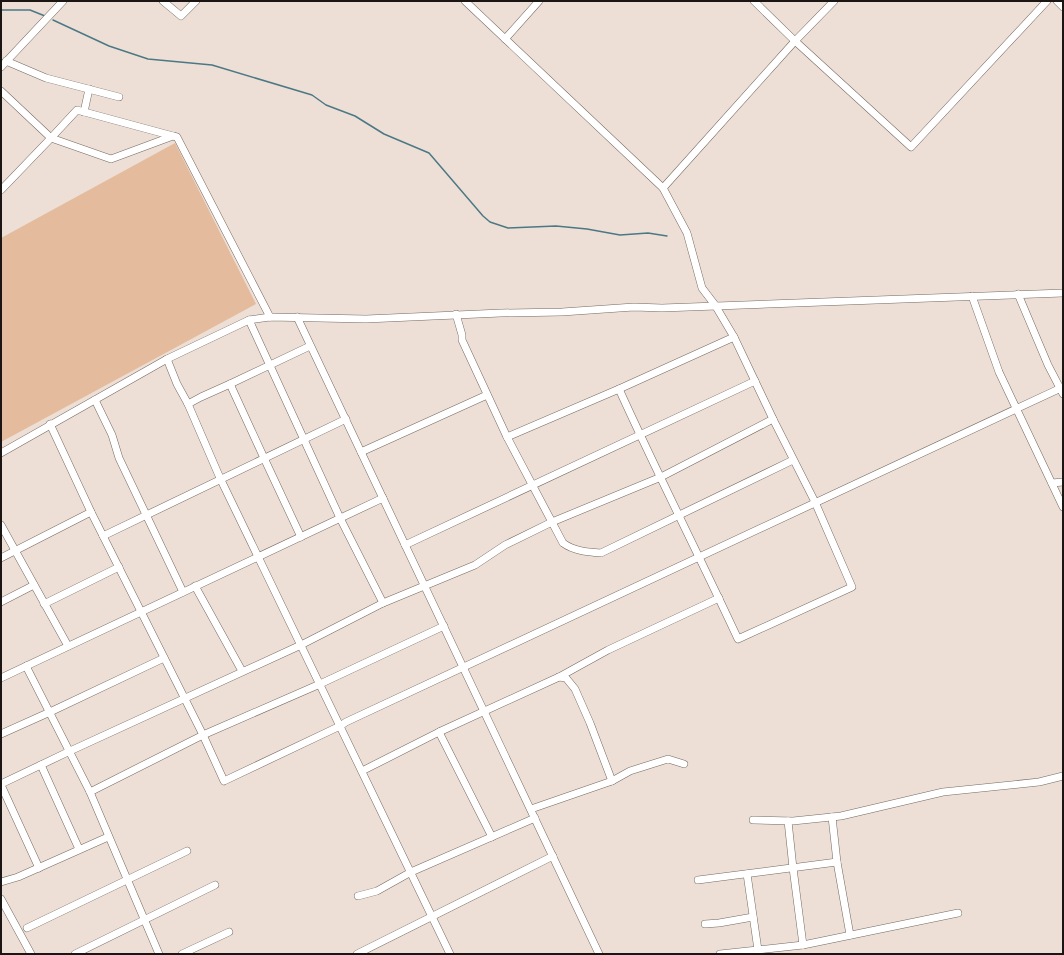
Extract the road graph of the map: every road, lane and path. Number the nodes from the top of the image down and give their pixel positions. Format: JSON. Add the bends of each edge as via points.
{"nodes":[{"id":1,"x":63,"y":1,"type":"edge"},
{"id":2,"x":163,"y":1,"type":"edge"},
{"id":3,"x":196,"y":1,"type":"edge"},
{"id":4,"x":465,"y":1,"type":"edge"},
{"id":5,"x":539,"y":1,"type":"edge"},
{"id":6,"x":754,"y":1,"type":"edge"},
{"id":7,"x":834,"y":1,"type":"edge"},
{"id":8,"x":1047,"y":1,"type":"edge"},
{"id":9,"x":1057,"y":1,"type":"edge"},
{"id":10,"x":1063,"y":7,"type":"edge"},
{"id":11,"x":505,"y":39,"type":"junction"},
{"id":12,"x":795,"y":42,"type":"junction"},
{"id":13,"x":4,"y":64,"type":"edge"},
{"id":14,"x":89,"y":90,"type":"junction"},
{"id":15,"x":1,"y":91,"type":"edge"},
{"id":16,"x":119,"y":97,"type":"dead end"},
{"id":17,"x":84,"y":112,"type":"junction"},
{"id":18,"x":173,"y":136,"type":"junction"},
{"id":19,"x":51,"y":138,"type":"junction"},
{"id":20,"x":663,"y":188,"type":"junction"},
{"id":21,"x":1,"y":190,"type":"edge"},
{"id":22,"x":1063,"y":293,"type":"edge"},
{"id":23,"x":1018,"y":294,"type":"junction"},
{"id":24,"x":972,"y":296,"type":"junction"},
{"id":25,"x":715,"y":305,"type":"junction"},
{"id":26,"x":456,"y":314,"type":"junction"},
{"id":27,"x":270,"y":317,"type":"junction"},
{"id":28,"x":297,"y":317,"type":"junction"},
{"id":29,"x":249,"y":320,"type":"junction"},
{"id":30,"x":734,"y":337,"type":"junction"},
{"id":31,"x":310,"y":346,"type":"junction"},
{"id":32,"x":167,"y":360,"type":"junction"},
{"id":33,"x":268,"y":365,"type":"junction"},
{"id":34,"x":755,"y":381,"type":"junction"},
{"id":35,"x":230,"y":384,"type":"junction"},
{"id":36,"x":619,"y":389,"type":"junction"},
{"id":37,"x":1062,"y":390,"type":"edge"},
{"id":38,"x":487,"y":395,"type":"junction"},
{"id":39,"x":95,"y":400,"type":"junction"},
{"id":40,"x":188,"y":404,"type":"junction"},
{"id":41,"x":1017,"y":410,"type":"junction"},
{"id":42,"x":346,"y":419,"type":"junction"},
{"id":43,"x":773,"y":419,"type":"junction"},
{"id":44,"x":50,"y":424,"type":"junction"},
{"id":45,"x":640,"y":434,"type":"junction"},
{"id":46,"x":507,"y":436,"type":"junction"},
{"id":47,"x":304,"y":439,"type":"junction"},
{"id":48,"x":361,"y":452,"type":"junction"},
{"id":49,"x":1,"y":453,"type":"edge"},
{"id":50,"x":264,"y":458,"type":"junction"},
{"id":51,"x":793,"y":460,"type":"junction"},
{"id":52,"x":661,"y":477,"type":"junction"},
{"id":53,"x":220,"y":478,"type":"junction"},
{"id":54,"x":1063,"y":482,"type":"edge"},
{"id":55,"x":1052,"y":483,"type":"junction"},
{"id":56,"x":532,"y":486,"type":"junction"},
{"id":57,"x":383,"y":498,"type":"junction"},
{"id":58,"x":815,"y":502,"type":"junction"},
{"id":59,"x":1063,"y":507,"type":"edge"},
{"id":60,"x":91,"y":512,"type":"junction"},
{"id":61,"x":146,"y":515,"type":"junction"},
{"id":62,"x":679,"y":515,"type":"junction"},
{"id":63,"x":340,"y":518,"type":"junction"},
{"id":64,"x":552,"y":522,"type":"junction"},
{"id":65,"x":1,"y":525,"type":"edge"},
{"id":66,"x":103,"y":536,"type":"junction"},
{"id":67,"x":301,"y":536,"type":"junction"},
{"id":68,"x":405,"y":545,"type":"junction"},
{"id":69,"x":14,"y":551,"type":"junction"},
{"id":70,"x":258,"y":557,"type":"junction"},
{"id":71,"x":699,"y":557,"type":"junction"},
{"id":72,"x":1,"y":558,"type":"edge"},
{"id":73,"x":119,"y":567,"type":"junction"},
{"id":74,"x":34,"y":585,"type":"junction"},
{"id":75,"x":195,"y":586,"type":"junction"},
{"id":76,"x":425,"y":586,"type":"junction"},
{"id":77,"x":183,"y":592,"type":"junction"},
{"id":78,"x":719,"y":598,"type":"junction"},
{"id":79,"x":1,"y":602,"type":"edge"},
{"id":80,"x":383,"y":603,"type":"junction"},
{"id":81,"x":44,"y":604,"type":"junction"},
{"id":82,"x":141,"y":612,"type":"junction"},
{"id":83,"x":444,"y":626,"type":"junction"},
{"id":84,"x":301,"y":645,"type":"junction"},
{"id":85,"x":68,"y":646,"type":"junction"},
{"id":86,"x":164,"y":658,"type":"junction"},
{"id":87,"x":26,"y":666,"type":"junction"},
{"id":88,"x":463,"y":668,"type":"junction"},
{"id":89,"x":242,"y":671,"type":"junction"},
{"id":90,"x":559,"y":677,"type":"junction"},
{"id":91,"x":1,"y":678,"type":"edge"},
{"id":92,"x":320,"y":684,"type":"junction"},
{"id":93,"x":185,"y":699,"type":"junction"},
{"id":94,"x":484,"y":710,"type":"junction"},
{"id":95,"x":50,"y":712,"type":"junction"},
{"id":96,"x":340,"y":726,"type":"junction"},
{"id":97,"x":439,"y":732,"type":"junction"},
{"id":98,"x":1,"y":734,"type":"edge"},
{"id":99,"x":203,"y":734,"type":"junction"},
{"id":100,"x":70,"y":751,"type":"junction"},
{"id":101,"x":41,"y":764,"type":"junction"},
{"id":102,"x":684,"y":764,"type":"dead end"},
{"id":103,"x":362,"y":771,"type":"junction"},
{"id":104,"x":1063,"y":776,"type":"edge"},
{"id":105,"x":612,"y":781,"type":"junction"},
{"id":106,"x":1,"y":785,"type":"edge"},
{"id":107,"x":90,"y":792,"type":"junction"},
{"id":108,"x":531,"y":809,"type":"junction"},
{"id":109,"x":832,"y":817,"type":"junction"},
{"id":110,"x":535,"y":818,"type":"junction"},
{"id":111,"x":753,"y":820,"type":"dead end"},
{"id":112,"x":788,"y":821,"type":"junction"},
{"id":113,"x":108,"y":836,"type":"junction"},
{"id":114,"x":492,"y":837,"type":"junction"},
{"id":115,"x":79,"y":849,"type":"junction"},
{"id":116,"x":187,"y":851,"type":"dead end"},
{"id":117,"x":553,"y":856,"type":"junction"},
{"id":118,"x":837,"y":862,"type":"junction"},
{"id":119,"x":39,"y":868,"type":"junction"},
{"id":120,"x":793,"y":868,"type":"junction"},
{"id":121,"x":411,"y":872,"type":"junction"},
{"id":122,"x":747,"y":874,"type":"junction"},
{"id":123,"x":128,"y":879,"type":"junction"},
{"id":124,"x":698,"y":880,"type":"dead end"},
{"id":125,"x":1,"y":882,"type":"edge"},
{"id":126,"x":215,"y":886,"type":"dead end"},
{"id":127,"x":358,"y":896,"type":"dead end"},
{"id":128,"x":1,"y":899,"type":"edge"},
{"id":129,"x":958,"y":913,"type":"dead end"},
{"id":130,"x":432,"y":916,"type":"junction"},
{"id":131,"x":753,"y":917,"type":"junction"},
{"id":132,"x":145,"y":920,"type":"junction"},
{"id":133,"x":705,"y":924,"type":"dead end"},
{"id":134,"x":27,"y":928,"type":"dead end"},
{"id":135,"x":229,"y":932,"type":"dead end"},
{"id":136,"x":850,"y":935,"type":"junction"},
{"id":137,"x":803,"y":945,"type":"junction"},
{"id":138,"x":758,"y":950,"type":"junction"},
{"id":139,"x":31,"y":954,"type":"edge"},
{"id":140,"x":75,"y":954,"type":"edge"},
{"id":141,"x":159,"y":954,"type":"edge"},
{"id":142,"x":182,"y":954,"type":"edge"},
{"id":143,"x":357,"y":954,"type":"edge"},
{"id":144,"x":450,"y":954,"type":"edge"},
{"id":145,"x":599,"y":954,"type":"edge"},
{"id":146,"x":720,"y":954,"type":"edge"}],
"edges":[{"from":1,"to":13,"type":"street"},
{"from":2,"to":3,"type":"street","via":[[181,16]]},
{"from":4,"to":11,"type":"street"},
{"from":5,"to":11,"type":"street"},
{"from":6,"to":12,"type":"street"},
{"from":7,"to":12,"type":"street"},
{"from":8,"to":12,"type":"street","via":[[911,147]]},
{"from":9,"to":10,"type":"street"},
{"from":11,"to":20,"type":"street"},
{"from":12,"to":20,"type":"street"},
{"from":13,"to":14,"type":"street"},
{"from":14,"to":16,"type":"street"},
{"from":14,"to":17,"type":"street"},
{"from":15,"to":19,"type":"street"},
{"from":17,"to":18,"type":"street"},
{"from":17,"to":19,"type":"street","via":[[77,110]]},
{"from":18,"to":19,"type":"street","via":[[111,159]]},
{"from":18,"to":27,"type":"street","via":[[177,138]]},
{"from":19,"to":21,"type":"street"},
{"from":20,"to":25,"type":"street","via":[[686,233],[702,288]]},
{"from":22,"to":23,"type":"street"},
{"from":23,"to":24,"type":"street"},
{"from":23,"to":37,"type":"street","via":[[1048,365]]},
{"from":24,"to":25,"type":"street"},
{"from":24,"to":41,"type":"street","via":[[999,372]]},
{"from":25,"to":26,"type":"street"},
{"from":25,"to":30,"type":"street"},
{"from":26,"to":28,"type":"street","via":[[366,319]]},
{"from":26,"to":38,"type":"street","via":[[462,340]]},
{"from":27,"to":28,"type":"street"},
{"from":27,"to":29,"type":"street"},
{"from":28,"to":31,"type":"street"},
{"from":29,"to":32,"type":"street"},
{"from":29,"to":33,"type":"street"},
{"from":30,"to":34,"type":"street"},
{"from":30,"to":36,"type":"street"},
{"from":31,"to":33,"type":"street"},
{"from":31,"to":42,"type":"street"},
{"from":32,"to":39,"type":"street"},
{"from":32,"to":40,"type":"street"},
{"from":33,"to":35,"type":"street"},
{"from":33,"to":47,"type":"street"},
{"from":34,"to":43,"type":"street"},
{"from":34,"to":45,"type":"street"},
{"from":35,"to":40,"type":"street"},
{"from":35,"to":50,"type":"street"},
{"from":36,"to":45,"type":"street"},
{"from":36,"to":46,"type":"street"},
{"from":37,"to":41,"type":"street"},
{"from":38,"to":46,"type":"street"},
{"from":38,"to":48,"type":"street"},
{"from":39,"to":44,"type":"street"},
{"from":39,"to":61,"type":"street"},
{"from":40,"to":53,"type":"street"},
{"from":41,"to":55,"type":"street"},
{"from":41,"to":58,"type":"street"},
{"from":42,"to":47,"type":"street"},
{"from":42,"to":48,"type":"street"},
{"from":43,"to":51,"type":"street"},
{"from":43,"to":52,"type":"street"},
{"from":44,"to":49,"type":"street"},
{"from":44,"to":60,"type":"street"},
{"from":45,"to":52,"type":"street"},
{"from":45,"to":56,"type":"street"},
{"from":46,"to":56,"type":"street"},
{"from":47,"to":50,"type":"street"},
{"from":47,"to":63,"type":"street"},
{"from":48,"to":57,"type":"street"},
{"from":50,"to":53,"type":"street"},
{"from":50,"to":67,"type":"street"},
{"from":51,"to":58,"type":"street"},
{"from":51,"to":62,"type":"street"},
{"from":52,"to":62,"type":"street"},
{"from":52,"to":64,"type":"street"},
{"from":53,"to":61,"type":"street"},
{"from":53,"to":70,"type":"street"},
{"from":54,"to":55,"type":"street"},
{"from":55,"to":59,"type":"street"},
{"from":56,"to":64,"type":"street"},
{"from":56,"to":68,"type":"street"},
{"from":57,"to":63,"type":"street"},
{"from":57,"to":68,"type":"street"},
{"from":58,"to":71,"type":"street"},
{"from":58,"to":78,"type":"street","via":[[852,587],[738,639]]},
{"from":60,"to":66,"type":"street"},
{"from":60,"to":69,"type":"street"},
{"from":61,"to":66,"type":"street"},
{"from":61,"to":77,"type":"street"},
{"from":62,"to":64,"type":"street","via":[[601,553],[570,548],[563,543]]},
{"from":62,"to":71,"type":"street"},
{"from":63,"to":67,"type":"street"},
{"from":63,"to":80,"type":"street"},
{"from":64,"to":76,"type":"street","via":[[505,545],[475,565]]},
{"from":65,"to":69,"type":"street"},
{"from":66,"to":73,"type":"street"},
{"from":67,"to":70,"type":"street"},
{"from":68,"to":76,"type":"street"},
{"from":69,"to":72,"type":"street"},
{"from":69,"to":74,"type":"street"},
{"from":70,"to":75,"type":"street"},
{"from":70,"to":84,"type":"street"},
{"from":71,"to":78,"type":"street"},
{"from":71,"to":88,"type":"street"},
{"from":73,"to":81,"type":"street"},
{"from":73,"to":82,"type":"street"},
{"from":74,"to":79,"type":"street"},
{"from":74,"to":81,"type":"street"},
{"from":75,"to":77,"type":"street"},
{"from":75,"to":89,"type":"street"},
{"from":76,"to":80,"type":"street"},
{"from":76,"to":83,"type":"street"},
{"from":77,"to":82,"type":"street"},
{"from":78,"to":90,"type":"street","via":[[608,650]]},
{"from":80,"to":84,"type":"street"},
{"from":81,"to":85,"type":"street"},
{"from":82,"to":85,"type":"street"},
{"from":82,"to":86,"type":"street"},
{"from":83,"to":88,"type":"street"},
{"from":83,"to":92,"type":"street"},
{"from":84,"to":89,"type":"street"},
{"from":84,"to":92,"type":"street"},
{"from":85,"to":87,"type":"street"},
{"from":86,"to":93,"type":"street"},
{"from":86,"to":95,"type":"street"},
{"from":87,"to":91,"type":"street"},
{"from":87,"to":95,"type":"street"},
{"from":88,"to":94,"type":"street"},
{"from":88,"to":96,"type":"street"},
{"from":89,"to":93,"type":"street"},
{"from":90,"to":94,"type":"street"},
{"from":90,"to":105,"type":"street","via":[[566,678],[575,689]]},
{"from":92,"to":96,"type":"street"},
{"from":92,"to":99,"type":"street"},
{"from":93,"to":99,"type":"street"},
{"from":93,"to":100,"type":"street"},
{"from":94,"to":97,"type":"street"},
{"from":94,"to":108,"type":"street"},
{"from":95,"to":98,"type":"street"},
{"from":95,"to":100,"type":"street"},
{"from":96,"to":99,"type":"street","via":[[224,781]]},
{"from":96,"to":103,"type":"street"},
{"from":97,"to":103,"type":"street"},
{"from":97,"to":114,"type":"street"},
{"from":99,"to":107,"type":"street"},
{"from":100,"to":101,"type":"street"},
{"from":100,"to":107,"type":"street"},
{"from":101,"to":106,"type":"street"},
{"from":101,"to":115,"type":"street"},
{"from":102,"to":105,"type":"street","via":[[668,758],[630,771]]},
{"from":103,"to":121,"type":"street"},
{"from":104,"to":109,"type":"street","via":[[1039,782],[943,792]]},
{"from":105,"to":108,"type":"street"},
{"from":106,"to":119,"type":"street"},
{"from":107,"to":113,"type":"street"},
{"from":108,"to":110,"type":"street"},
{"from":109,"to":112,"type":"street"},
{"from":109,"to":118,"type":"street"},
{"from":110,"to":114,"type":"street"},
{"from":110,"to":117,"type":"street"},
{"from":111,"to":112,"type":"street"},
{"from":112,"to":120,"type":"street"},
{"from":113,"to":115,"type":"street"},
{"from":113,"to":123,"type":"street"},
{"from":114,"to":121,"type":"street"},
{"from":115,"to":119,"type":"street"},
{"from":116,"to":123,"type":"street"},
{"from":117,"to":130,"type":"street"},
{"from":117,"to":145,"type":"street"},
{"from":118,"to":120,"type":"street"},
{"from":118,"to":136,"type":"street"},
{"from":119,"to":125,"type":"street"},
{"from":120,"to":122,"type":"street"},
{"from":120,"to":137,"type":"street"},
{"from":121,"to":127,"type":"street","via":[[377,891]]},
{"from":121,"to":130,"type":"street"},
{"from":122,"to":124,"type":"street"},
{"from":122,"to":131,"type":"street"},
{"from":123,"to":132,"type":"street"},
{"from":123,"to":134,"type":"street"},
{"from":126,"to":132,"type":"street"},
{"from":128,"to":139,"type":"street"},
{"from":129,"to":136,"type":"street"},
{"from":130,"to":143,"type":"street"},
{"from":130,"to":144,"type":"street"},
{"from":131,"to":133,"type":"street","via":[[719,924]]},
{"from":131,"to":138,"type":"street"},
{"from":132,"to":140,"type":"street"},
{"from":132,"to":141,"type":"street"},
{"from":135,"to":142,"type":"street"},
{"from":136,"to":137,"type":"street"},
{"from":137,"to":138,"type":"street"},
{"from":138,"to":146,"type":"street"}]}
